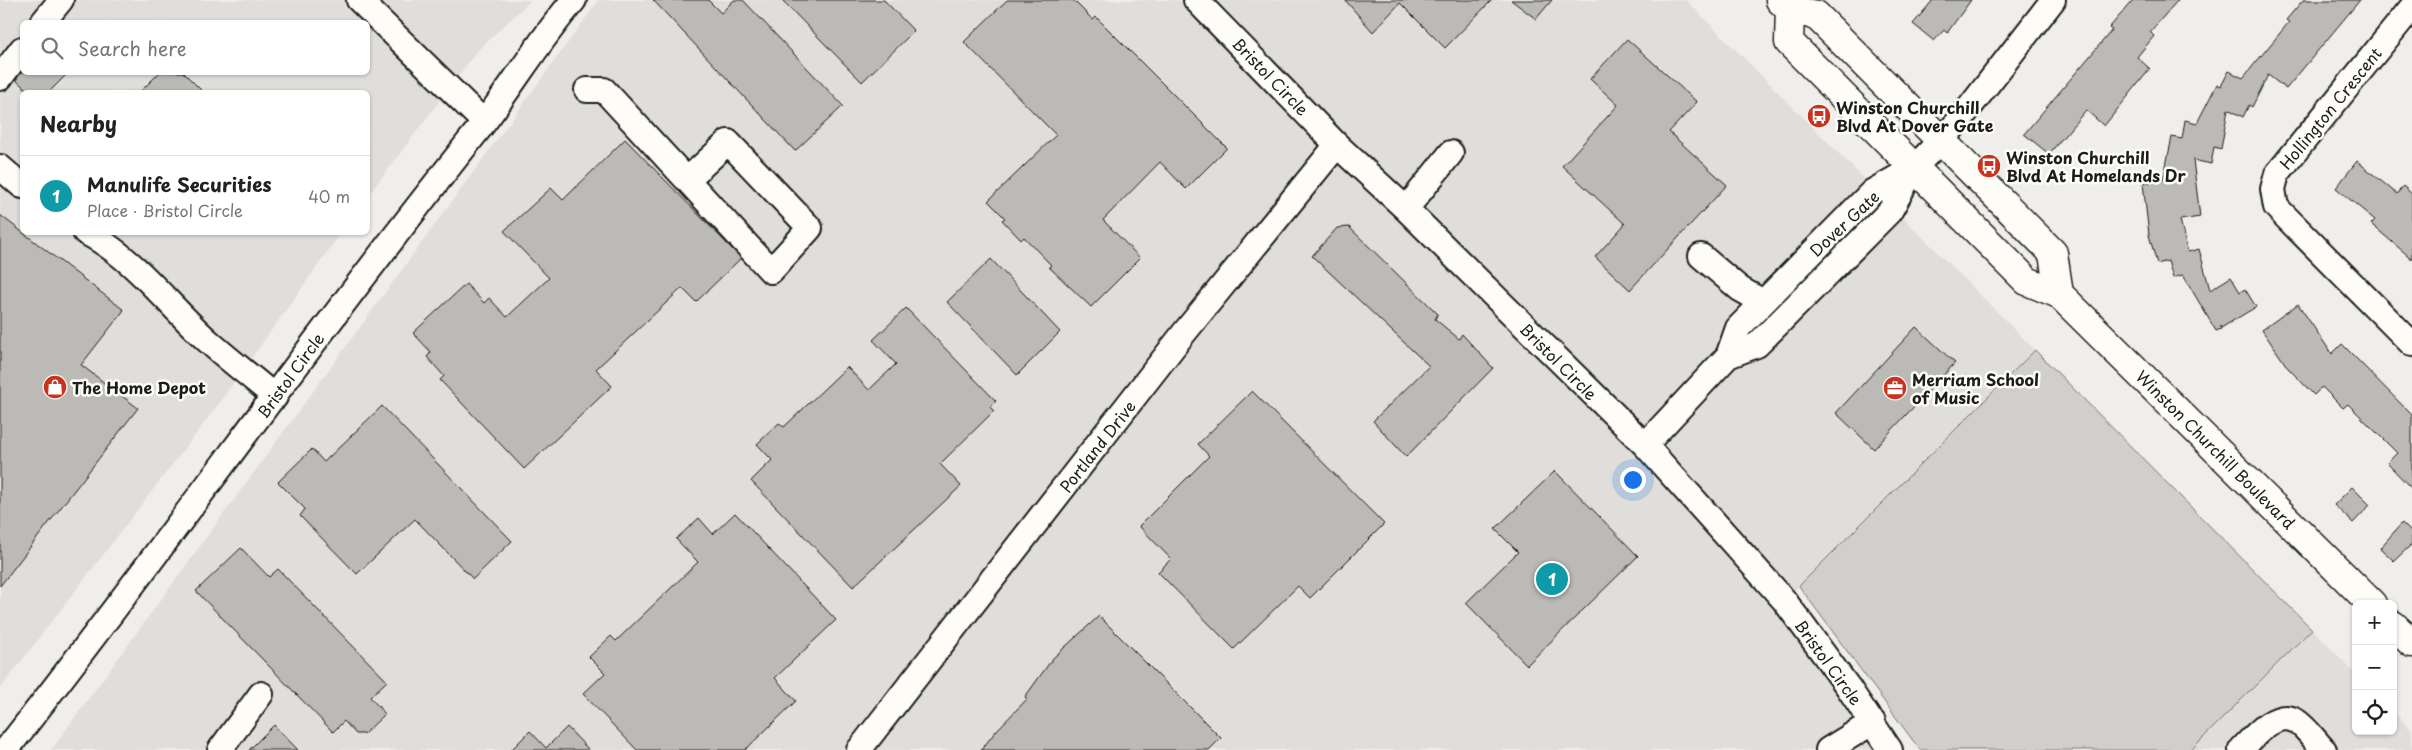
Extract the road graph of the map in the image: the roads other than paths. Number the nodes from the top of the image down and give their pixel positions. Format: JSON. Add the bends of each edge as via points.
{"nodes":[{"id":1,"x":60,"y":0,"type":"edge"},
{"id":2,"x":359,"y":0,"type":"edge"},
{"id":3,"x":574,"y":0,"type":"edge"},
{"id":4,"x":1196,"y":0,"type":"edge"},
{"id":5,"x":2053,"y":0,"type":"edge"},
{"id":6,"x":1785,"y":5,"type":"edge"},
{"id":7,"x":2412,"y":6,"type":"edge"},
{"id":8,"x":45,"y":20,"type":"edge"},
{"id":9,"x":20,"y":52,"type":"edge"},
{"id":10,"x":0,"y":78,"type":"edge"},
{"id":11,"x":587,"y":90,"type":"dead end"},
{"id":12,"x":484,"y":122,"type":"junction"},
{"id":13,"x":1941,"y":140,"type":"junction"},
{"id":14,"x":1337,"y":145,"type":"junction"},
{"id":15,"x":1451,"y":153,"type":"dead end"},
{"id":16,"x":0,"y":167,"type":"edge"},
{"id":17,"x":1914,"y":168,"type":"junction"},
{"id":18,"x":687,"y":180,"type":"junction"},
{"id":19,"x":20,"y":184,"type":"edge"},
{"id":20,"x":1406,"y":209,"type":"junction"},
{"id":21,"x":90,"y":235,"type":"edge"},
{"id":22,"x":1701,"y":256,"type":"dead end"},
{"id":23,"x":2060,"y":294,"type":"junction"},
{"id":24,"x":1763,"y":302,"type":"junction"},
{"id":25,"x":2412,"y":344,"type":"edge"},
{"id":26,"x":1728,"y":356,"type":"junction"},
{"id":27,"x":275,"y":397,"type":"junction"},
{"id":28,"x":1645,"y":445,"type":"junction"},
{"id":29,"x":2368,"y":600,"type":"edge"},
{"id":30,"x":2397,"y":629,"type":"edge"},
{"id":31,"x":2412,"y":643,"type":"edge"},
{"id":32,"x":261,"y":694,"type":"dead end"},
{"id":33,"x":1873,"y":722,"type":"junction"},
{"id":34,"x":6,"y":750,"type":"edge"},
{"id":35,"x":220,"y":750,"type":"edge"},
{"id":36,"x":859,"y":750,"type":"edge"},
{"id":37,"x":1828,"y":750,"type":"edge"},
{"id":38,"x":1890,"y":750,"type":"edge"},
{"id":39,"x":2241,"y":750,"type":"edge"},
{"id":40,"x":2324,"y":750,"type":"edge"}],
"edges":[{"from":1,"to":8,"type":"street"},
{"from":2,"to":12,"type":"street"},
{"from":3,"to":12,"type":"street","name":"Bristol Circle","via":[[554,22]]},
{"from":4,"to":14,"type":"street","name":"Bristol Circle"},
{"from":5,"to":13,"type":"street"},
{"from":6,"to":13,"type":"main road","name":"Winston Churchill Boulevard","via":[[1816,16]]},
{"from":6,"to":17,"type":"main road","name":"Winston Churchill Boulevard","via":[[1789,42]]},
{"from":7,"to":25,"type":"street","name":"Hollington Crescent","via":[[2276,174],[2273,189],[2276,207]]},
{"from":9,"to":10,"type":"street"},
{"from":11,"to":18,"type":"street","via":[[604,90]]},
{"from":12,"to":27,"type":"street","name":"Bristol Circle","via":[[372,265]]},
{"from":13,"to":17,"type":"street"},
{"from":13,"to":23,"type":"main road","name":"Winston Churchill Boulevard","via":[[2053,253]]},
{"from":14,"to":20,"type":"street","name":"Bristol Circle"},
{"from":14,"to":36,"type":"street","name":"Portland Drive","via":[[1184,333]]},
{"from":15,"to":20,"type":"street"},
{"from":16,"to":19,"type":"street"},
{"from":17,"to":23,"type":"main road","name":"Winston Churchill Boulevard","via":[[2027,281]]},
{"from":17,"to":24,"type":"street","name":"Dover Gate","via":[[1872,192]]},
{"from":17,"to":26,"type":"street","name":"Dover Gate","via":[[1890,211],[1757,344]]},
{"from":18,"to":18,"type":"street","via":[[771,271],[810,228],[728,142]]},
{"from":20,"to":28,"type":"street","name":"Bristol Circle"},
{"from":21,"to":27,"type":"street","via":[[143,276],[207,340]]},
{"from":22,"to":24,"type":"street","via":[[1740,289]]},
{"from":23,"to":29,"type":"main road","name":"Winston Churchill Boulevard"},
{"from":24,"to":26,"type":"street","name":"Dover Gate","via":[[1738,328]]},
{"from":26,"to":28,"type":"street","name":"Dover Gate"},
{"from":27,"to":34,"type":"street","name":"Bristol Circle"},
{"from":28,"to":33,"type":"street","name":"Bristol Circle","via":[[1784,600]]},
{"from":30,"to":31,"type":"main road"},
{"from":32,"to":35,"type":"street"},
{"from":33,"to":37,"type":"street"},
{"from":33,"to":38,"type":"street","name":"Bristol Circle"},
{"from":39,"to":40,"type":"street","via":[[2257,732],[2283,718],[2296,721]]}]}
